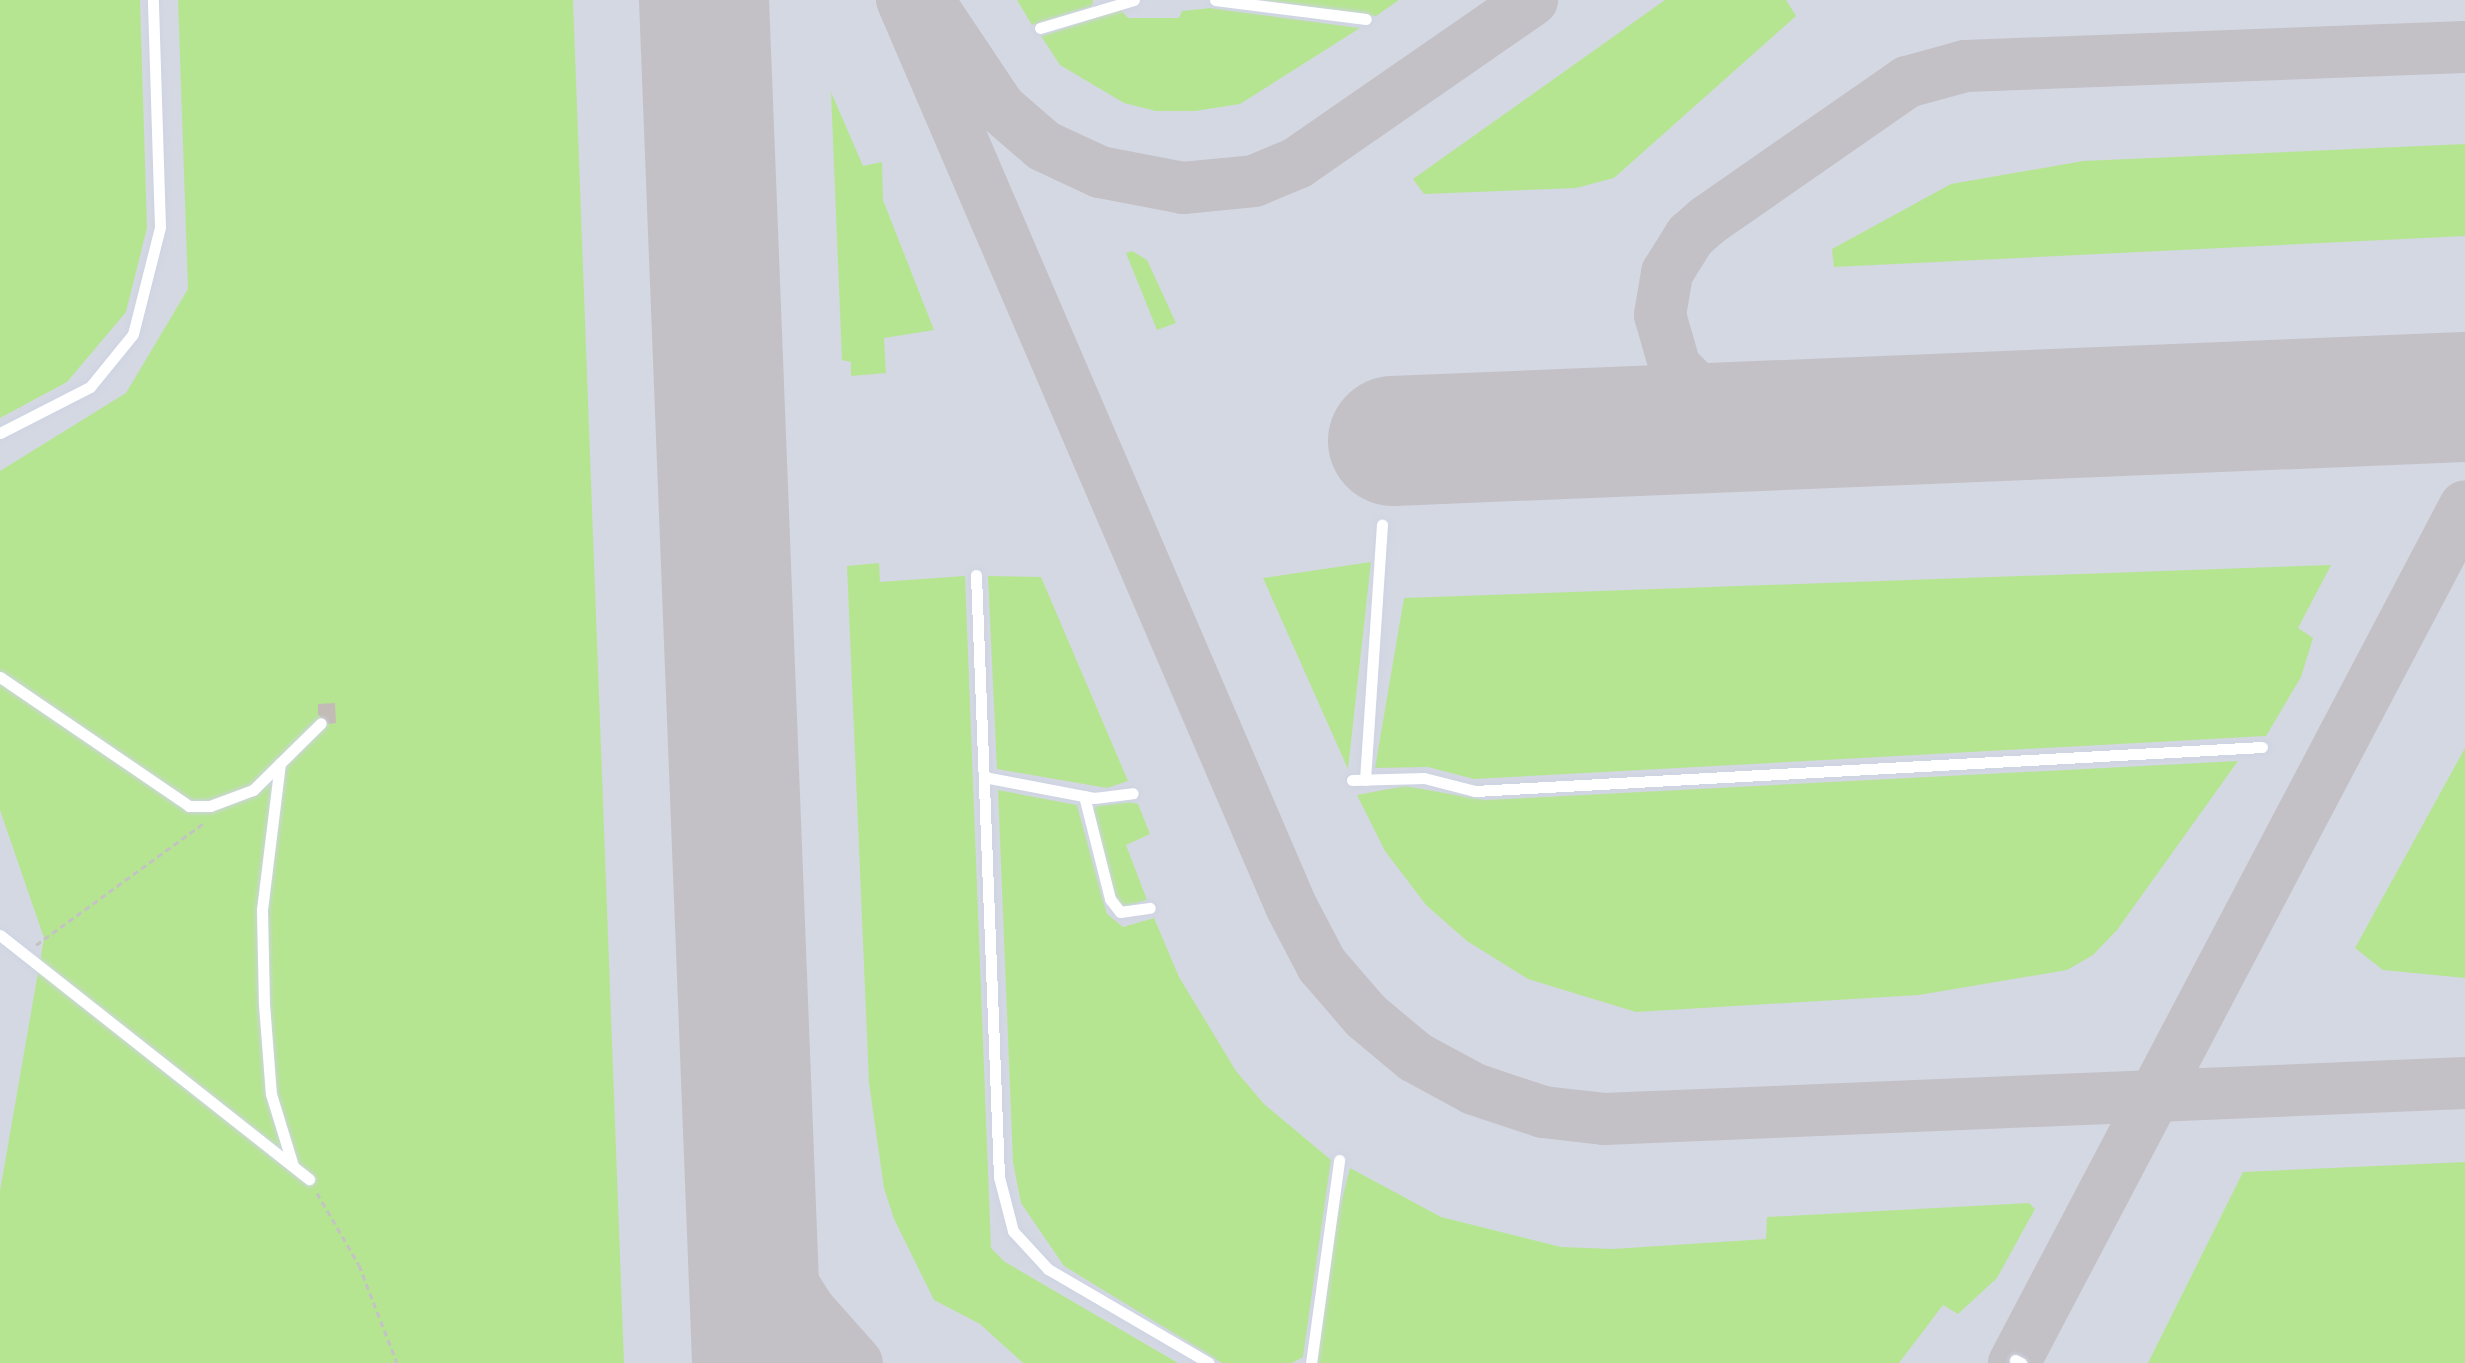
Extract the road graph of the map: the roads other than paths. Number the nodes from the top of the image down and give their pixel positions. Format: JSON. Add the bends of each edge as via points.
{"nodes":[{"id":1,"x":153,"y":0,"type":"edge"},
{"id":2,"x":1134,"y":0,"type":"edge"},
{"id":3,"x":1215,"y":0,"type":"edge"},
{"id":4,"x":1366,"y":19,"type":"dead end"},
{"id":5,"x":1040,"y":28,"type":"dead end"},
{"id":6,"x":0,"y":433,"type":"edge"},
{"id":7,"x":1382,"y":525,"type":"dead end"},
{"id":8,"x":976,"y":575,"type":"dead end"},
{"id":9,"x":0,"y":677,"type":"edge"},
{"id":10,"x":321,"y":723,"type":"dead end"},
{"id":11,"x":2262,"y":747,"type":"dead end"},
{"id":12,"x":280,"y":763,"type":"junction"},
{"id":13,"x":984,"y":777,"type":"junction"},
{"id":14,"x":1352,"y":780,"type":"dead end"},
{"id":15,"x":1365,"y":780,"type":"junction"},
{"id":16,"x":1133,"y":793,"type":"dead end"},
{"id":17,"x":1084,"y":796,"type":"junction"},
{"id":18,"x":1150,"y":908,"type":"dead end"},
{"id":19,"x":0,"y":935,"type":"edge"},
{"id":20,"x":1339,"y":1160,"type":"dead end"},
{"id":21,"x":293,"y":1166,"type":"junction"},
{"id":22,"x":309,"y":1179,"type":"road end"},
{"id":23,"x":1209,"y":1363,"type":"edge"},
{"id":24,"x":1311,"y":1363,"type":"edge"}],
"edges":[{"from":1,"to":6,"type":"lane","via":[[160,227],[133,334],[90,387]]},
{"from":2,"to":5,"type":"lane"},
{"from":3,"to":4,"type":"lane"},
{"from":7,"to":15,"type":"lane"},
{"from":8,"to":13,"type":"lane"},
{"from":9,"to":12,"type":"lane","via":[[189,806],[231,800],[253,790]]},
{"from":10,"to":12,"type":"lane"},
{"from":11,"to":15,"type":"lane","via":[[1475,791],[1424,778]]},
{"from":12,"to":21,"type":"lane","via":[[262,910],[264,988],[271,1094]]},
{"from":13,"to":17,"type":"lane"},
{"from":13,"to":23,"type":"lane","via":[[999,1177],[1013,1231],[1048,1269]]},
{"from":14,"to":15,"type":"lane"},
{"from":16,"to":17,"type":"lane"},
{"from":17,"to":18,"type":"lane","via":[[1110,899],[1120,912],[1136,914]]},
{"from":19,"to":21,"type":"lane"},
{"from":20,"to":24,"type":"lane"},
{"from":21,"to":22,"type":"lane"}]}
